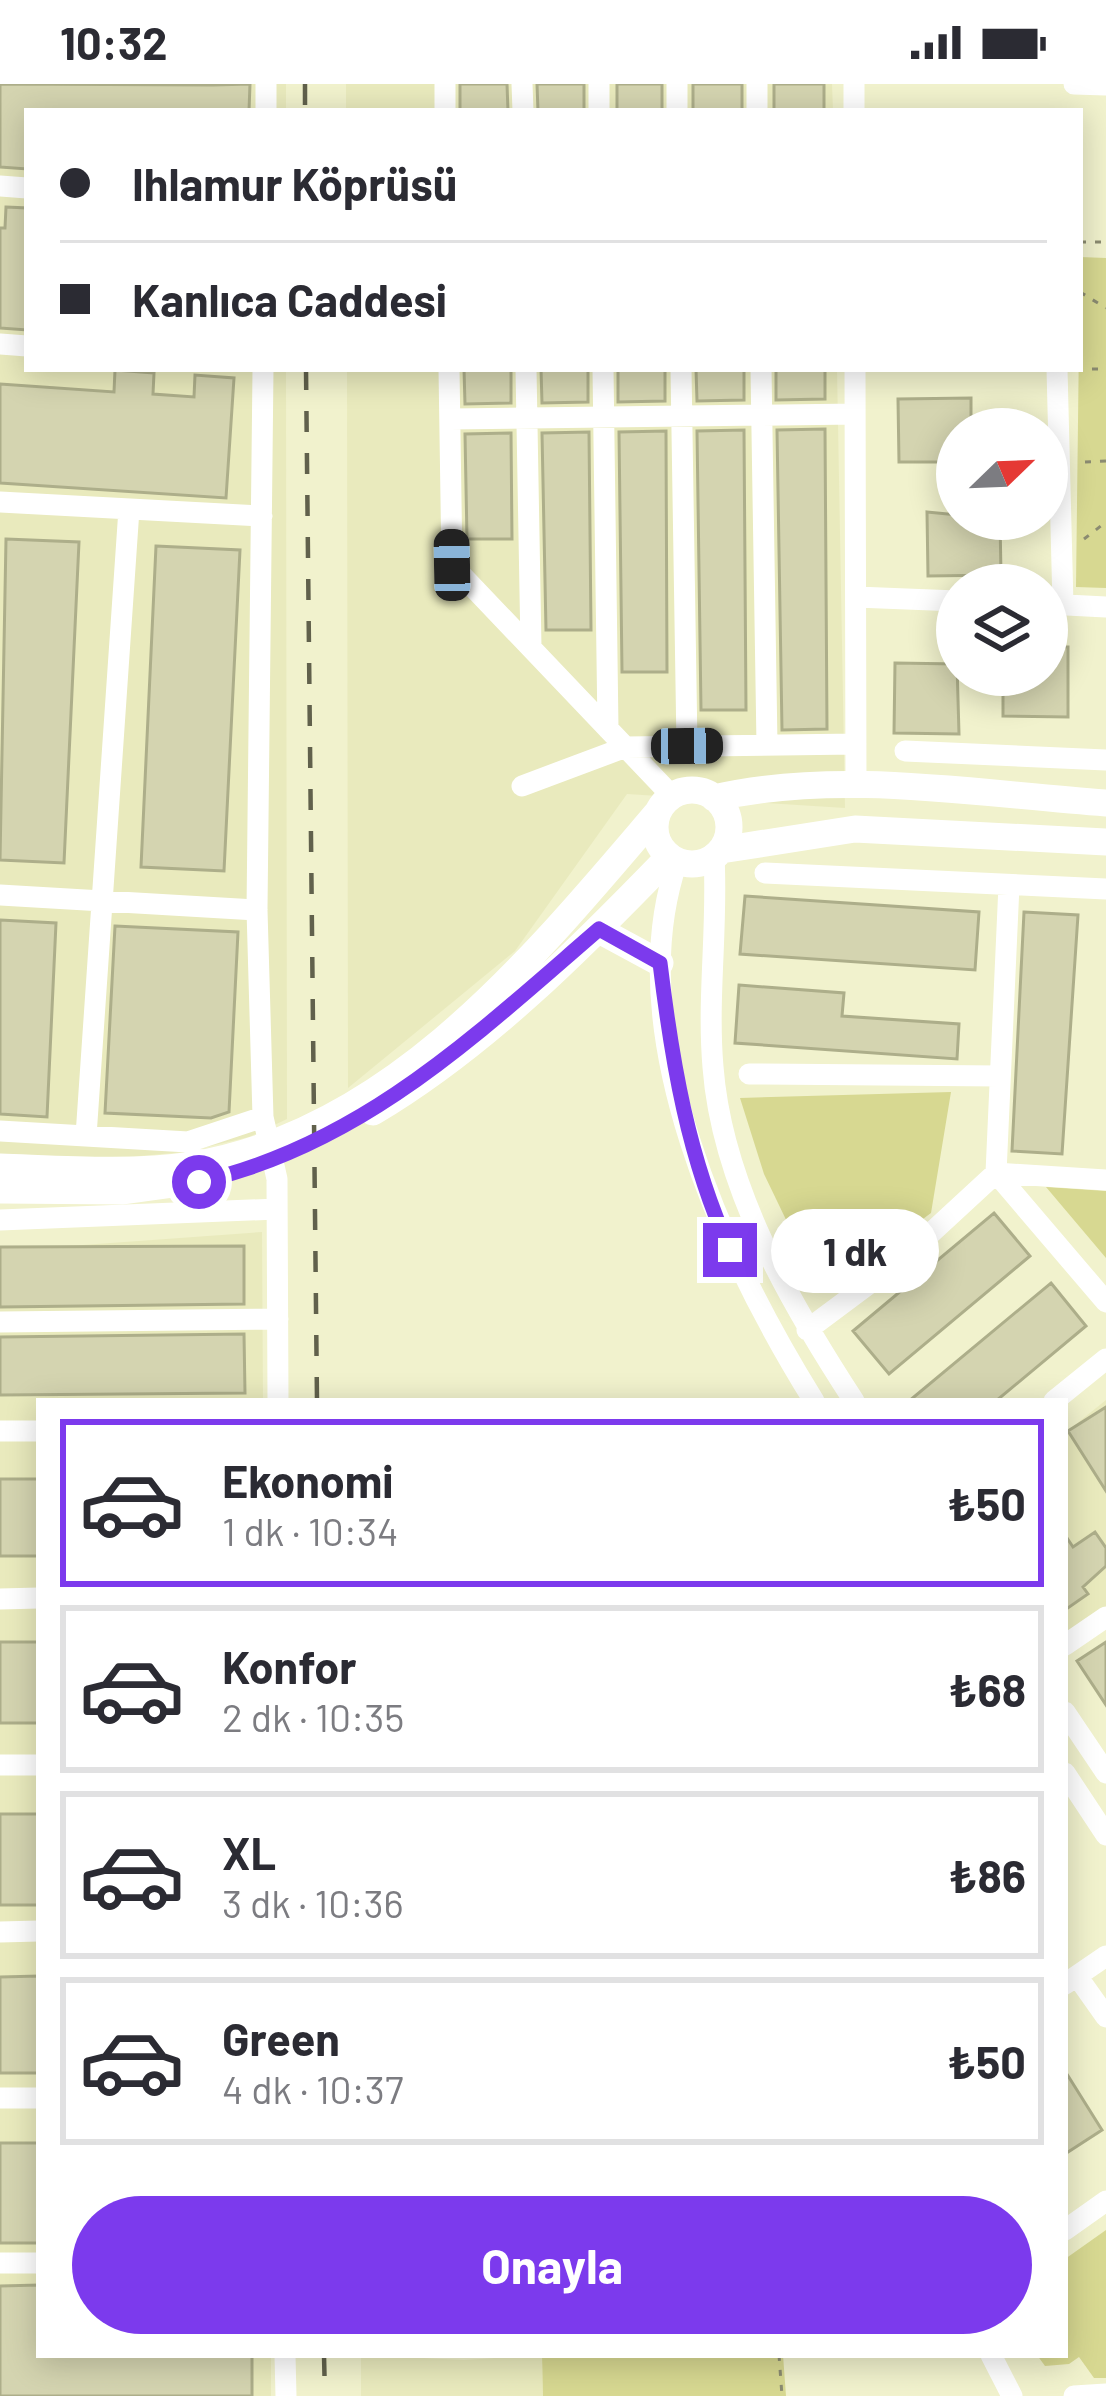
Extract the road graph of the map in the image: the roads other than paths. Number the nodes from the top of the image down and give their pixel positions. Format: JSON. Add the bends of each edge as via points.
{"nodes":[{"id":1,"x":1074,"y":84,"type":"edge"},
{"id":2,"x":1106,"y":85,"type":"edge"},
{"id":3,"x":263,"y":372,"type":"edge"},
{"id":4,"x":449,"y":372,"type":"edge"},
{"id":5,"x":526,"y":372,"type":"edge"},
{"id":6,"x":603,"y":372,"type":"edge"},
{"id":7,"x":681,"y":372,"type":"edge"},
{"id":8,"x":761,"y":372,"type":"edge"},
{"id":9,"x":855,"y":372,"type":"edge"},
{"id":10,"x":1057,"y":372,"type":"edge"},
{"id":11,"x":855,"y":414,"type":"junction"},
{"id":12,"x":762,"y":415,"type":"junction"},
{"id":13,"x":682,"y":416,"type":"junction"},
{"id":14,"x":604,"y":417,"type":"junction"},
{"id":15,"x":450,"y":418,"type":"junction"},
{"id":16,"x":527,"y":418,"type":"junction"},
{"id":17,"x":0,"y":502,"type":"edge"},
{"id":18,"x":128,"y":508,"type":"junction"},
{"id":19,"x":262,"y":516,"type":"junction"},
{"id":20,"x":1060,"y":564,"type":"edge"},
{"id":21,"x":856,"y":597,"type":"junction"},
{"id":22,"x":936,"y":600,"type":"edge"},
{"id":23,"x":1068,"y":605,"type":"edge"},
{"id":24,"x":1106,"y":607,"type":"edge"},
{"id":25,"x":531,"y":647,"type":"junction"},
{"id":26,"x":608,"y":729,"type":"junction"},
{"id":27,"x":856,"y":744,"type":"junction"},
{"id":28,"x":687,"y":746,"type":"junction"},
{"id":29,"x":767,"y":746,"type":"junction"},
{"id":30,"x":626,"y":747,"type":"junction"},
{"id":31,"x":904,"y":751,"type":"dead end"},
{"id":32,"x":1106,"y":760,"type":"edge"},
{"id":33,"x":856,"y":786,"type":"junction"},
{"id":34,"x":523,"y":787,"type":"dead end"},
{"id":35,"x":714,"y":798,"type":"junction"},
{"id":36,"x":1106,"y":803,"type":"edge"},
{"id":37,"x":665,"y":804,"type":"junction"},
{"id":38,"x":1106,"y":842,"type":"edge"},
{"id":39,"x":717,"y":853,"type":"junction"},
{"id":40,"x":673,"y":859,"type":"junction"},
{"id":41,"x":765,"y":873,"type":"dead end"},
{"id":42,"x":1009,"y":885,"type":"junction"},
{"id":43,"x":1106,"y":889,"type":"edge"},
{"id":44,"x":0,"y":896,"type":"edge"},
{"id":45,"x":102,"y":901,"type":"junction"},
{"id":46,"x":257,"y":910,"type":"junction"},
{"id":47,"x":580,"y":933,"type":"junction"},
{"id":48,"x":660,"y":963,"type":"junction"},
{"id":49,"x":749,"y":1074,"type":"dead end"},
{"id":50,"x":1000,"y":1076,"type":"junction"},
{"id":51,"x":263,"y":1117,"type":"junction"},
{"id":52,"x":0,"y":1131,"type":"edge"},
{"id":53,"x":86,"y":1136,"type":"junction"},
{"id":54,"x":996,"y":1173,"type":"junction"},
{"id":55,"x":3,"y":1179,"type":"edge"},
{"id":56,"x":1106,"y":1180,"type":"edge"},
{"id":57,"x":277,"y":1209,"type":"junction"},
{"id":58,"x":0,"y":1220,"type":"edge"},
{"id":59,"x":1106,"y":1302,"type":"edge"},
{"id":60,"x":278,"y":1319,"type":"junction"},
{"id":61,"x":0,"y":1322,"type":"edge"},
{"id":62,"x":807,"y":1330,"type":"junction"},
{"id":63,"x":1106,"y":1359,"type":"edge"},
{"id":64,"x":278,"y":1398,"type":"edge"},
{"id":65,"x":812,"y":1398,"type":"edge"},
{"id":66,"x":852,"y":1398,"type":"edge"},
{"id":67,"x":1058,"y":1398,"type":"edge"},
{"id":68,"x":0,"y":1431,"type":"edge"},
{"id":69,"x":36,"y":1431,"type":"edge"},
{"id":70,"x":36,"y":1598,"type":"edge"},
{"id":71,"x":0,"y":1599,"type":"edge"},
{"id":72,"x":1106,"y":1617,"type":"edge"},
{"id":73,"x":1068,"y":1643,"type":"edge"},
{"id":74,"x":1068,"y":1716,"type":"edge"},
{"id":75,"x":0,"y":1765,"type":"edge"},
{"id":76,"x":36,"y":1765,"type":"edge"},
{"id":77,"x":1106,"y":1772,"type":"edge"},
{"id":78,"x":1068,"y":1778,"type":"edge"},
{"id":79,"x":1106,"y":1835,"type":"edge"},
{"id":80,"x":36,"y":1931,"type":"edge"},
{"id":81,"x":0,"y":1932,"type":"edge"},
{"id":82,"x":1106,"y":1956,"type":"edge"},
{"id":83,"x":1071,"y":1980,"type":"edge"},
{"id":84,"x":1106,"y":2017,"type":"edge"},
{"id":85,"x":0,"y":2098,"type":"edge"},
{"id":86,"x":36,"y":2098,"type":"edge"},
{"id":87,"x":1106,"y":2200,"type":"edge"},
{"id":88,"x":1068,"y":2228,"type":"edge"},
{"id":89,"x":0,"y":2263,"type":"edge"},
{"id":90,"x":36,"y":2263,"type":"edge"},
{"id":91,"x":285,"y":2358,"type":"edge"},
{"id":92,"x":993,"y":2358,"type":"edge"},
{"id":93,"x":1106,"y":2394,"type":"edge"},
{"id":94,"x":286,"y":2396,"type":"edge"},
{"id":95,"x":1012,"y":2396,"type":"edge"},
{"id":96,"x":1074,"y":2396,"type":"edge"}],
"edges":[{"from":1,"to":2,"type":"street"},
{"from":3,"to":19,"type":"street"},
{"from":4,"to":15,"type":"street"},
{"from":5,"to":16,"type":"street"},
{"from":6,"to":14,"type":"street"},
{"from":7,"to":13,"type":"street"},
{"from":8,"to":12,"type":"street"},
{"from":9,"to":11,"type":"street"},
{"from":10,"to":20,"type":"street"},
{"from":11,"to":12,"type":"street"},
{"from":11,"to":21,"type":"street"},
{"from":12,"to":13,"type":"street"},
{"from":12,"to":29,"type":"street"},
{"from":13,"to":14,"type":"street"},
{"from":13,"to":28,"type":"street"},
{"from":14,"to":16,"type":"street"},
{"from":14,"to":26,"type":"street"},
{"from":15,"to":16,"type":"street"},
{"from":15,"to":25,"type":"street","via":[[452,565]]},
{"from":16,"to":25,"type":"street"},
{"from":17,"to":18,"type":"street"},
{"from":18,"to":19,"type":"street"},
{"from":18,"to":45,"type":"street"},
{"from":19,"to":46,"type":"street"},
{"from":21,"to":22,"type":"street"},
{"from":21,"to":27,"type":"street"},
{"from":23,"to":24,"type":"street"},
{"from":25,"to":26,"type":"street"},
{"from":26,"to":30,"type":"street"},
{"from":27,"to":29,"type":"street"},
{"from":27,"to":33,"type":"street"},
{"from":28,"to":29,"type":"street"},
{"from":28,"to":30,"type":"street"},
{"from":30,"to":34,"type":"street"},
{"from":30,"to":37,"type":"street"},
{"from":31,"to":32,"type":"street"},
{"from":33,"to":35,"type":"street"},
{"from":33,"to":36,"type":"street"},
{"from":35,"to":37,"type":"street","via":[[696,790]]},
{"from":35,"to":39,"type":"street","via":[[728,823]]},
{"from":37,"to":40,"type":"street","via":[[657,842]]},
{"from":37,"to":47,"type":"street"},
{"from":38,"to":39,"type":"street","via":[[855,830]]},
{"from":39,"to":40,"type":"street","via":[[696,864]]},
{"from":39,"to":62,"type":"street","via":[[711,1036],[718,1109],[734,1167]]},
{"from":40,"to":47,"type":"street"},
{"from":40,"to":48,"type":"street"},
{"from":41,"to":42,"type":"street"},
{"from":42,"to":43,"type":"street"},
{"from":42,"to":50,"type":"street"},
{"from":44,"to":45,"type":"street"},
{"from":45,"to":46,"type":"street"},
{"from":45,"to":53,"type":"street"},
{"from":46,"to":51,"type":"street"},
{"from":47,"to":48,"type":"street"},
{"from":47,"to":55,"type":"street","via":[[431,1072],[313,1143],[181,1185]]},
{"from":48,"to":65,"type":"street","via":[[673,1076],[704,1188]]},
{"from":49,"to":50,"type":"street"},
{"from":50,"to":54,"type":"street"},
{"from":51,"to":53,"type":"street","via":[[188,1142]]},
{"from":51,"to":57,"type":"street"},
{"from":52,"to":53,"type":"street"},
{"from":54,"to":56,"type":"street"},
{"from":54,"to":59,"type":"street"},
{"from":54,"to":62,"type":"street"},
{"from":57,"to":58,"type":"street"},
{"from":57,"to":60,"type":"street"},
{"from":60,"to":61,"type":"street"},
{"from":60,"to":64,"type":"street"},
{"from":62,"to":66,"type":"street"},
{"from":63,"to":67,"type":"street"},
{"from":68,"to":69,"type":"street"},
{"from":70,"to":71,"type":"street"},
{"from":72,"to":73,"type":"street"},
{"from":74,"to":77,"type":"street"},
{"from":75,"to":76,"type":"street"},
{"from":78,"to":79,"type":"street"},
{"from":80,"to":81,"type":"street"},
{"from":82,"to":83,"type":"street"},
{"from":83,"to":84,"type":"street"},
{"from":85,"to":86,"type":"street"},
{"from":87,"to":88,"type":"street"},
{"from":89,"to":90,"type":"street"},
{"from":91,"to":94,"type":"street"},
{"from":92,"to":95,"type":"street"},
{"from":93,"to":96,"type":"street"}]}
